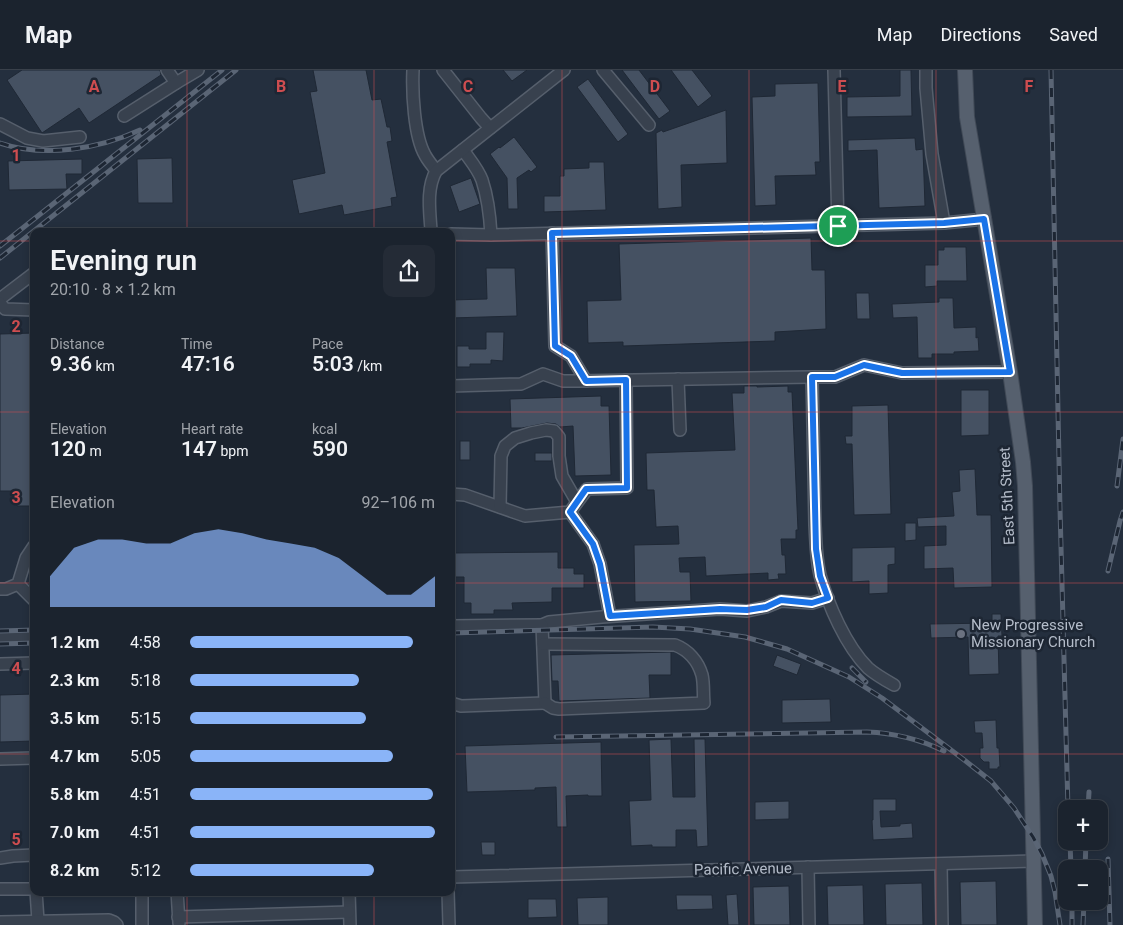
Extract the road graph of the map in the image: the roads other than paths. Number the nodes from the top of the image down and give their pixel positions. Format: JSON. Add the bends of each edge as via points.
{"nodes":[{"id":1,"x":167,"y":70,"type":"edge"},
{"id":2,"x":198,"y":70,"type":"edge"},
{"id":3,"x":413,"y":70,"type":"edge"},
{"id":4,"x":442,"y":70,"type":"edge"},
{"id":5,"x":564,"y":70,"type":"edge"},
{"id":6,"x":604,"y":70,"type":"edge"},
{"id":7,"x":834,"y":70,"type":"edge"},
{"id":8,"x":926,"y":70,"type":"edge"},
{"id":9,"x":964,"y":70,"type":"edge"},
{"id":10,"x":176,"y":84,"type":"junction"},
{"id":11,"x":124,"y":116,"type":"dead end"},
{"id":12,"x":0,"y":124,"type":"edge"},
{"id":13,"x":649,"y":125,"type":"dead end"},
{"id":14,"x":490,"y":128,"type":"junction"},
{"id":15,"x":80,"y":137,"type":"dead end"},
{"id":16,"x":463,"y":150,"type":"junction"},
{"id":17,"x":436,"y":171,"type":"junction"},
{"id":18,"x":984,"y":219,"type":"junction"},
{"id":19,"x":944,"y":223,"type":"junction"},
{"id":20,"x":838,"y":226,"type":"junction"},
{"id":21,"x":431,"y":228,"type":"edge"},
{"id":22,"x":552,"y":233,"type":"junction"},
{"id":23,"x":455,"y":234,"type":"edge"},
{"id":24,"x":492,"y":235,"type":"junction"},
{"id":25,"x":30,"y":276,"type":"edge"},
{"id":26,"x":0,"y":299,"type":"edge"},
{"id":27,"x":0,"y":303,"type":"edge"},
{"id":28,"x":30,"y":310,"type":"edge"},
{"id":29,"x":1010,"y":372,"type":"junction"},
{"id":30,"x":812,"y":377,"type":"junction"},
{"id":31,"x":678,"y":379,"type":"junction"},
{"id":32,"x":626,"y":380,"type":"junction"},
{"id":33,"x":586,"y":381,"type":"junction"},
{"id":34,"x":455,"y":386,"type":"edge"},
{"id":35,"x":680,"y":430,"type":"dead end"},
{"id":36,"x":455,"y":494,"type":"edge"},
{"id":37,"x":500,"y":507,"type":"junction"},
{"id":38,"x":573,"y":507,"type":"junction"},
{"id":39,"x":30,"y":552,"type":"edge"},
{"id":40,"x":18,"y":584,"type":"junction"},
{"id":41,"x":0,"y":589,"type":"edge"},
{"id":42,"x":30,"y":596,"type":"edge"},
{"id":43,"x":828,"y":598,"type":"junction"},
{"id":44,"x":610,"y":616,"type":"junction"},
{"id":45,"x":542,"y":625,"type":"junction"},
{"id":46,"x":455,"y":626,"type":"edge"},
{"id":47,"x":30,"y":636,"type":"edge"},
{"id":48,"x":0,"y":637,"type":"edge"},
{"id":49,"x":542,"y":644,"type":"junction"},
{"id":50,"x":30,"y":663,"type":"edge"},
{"id":51,"x":0,"y":664,"type":"edge"},
{"id":52,"x":894,"y":685,"type":"dead end"},
{"id":53,"x":545,"y":703,"type":"junction"},
{"id":54,"x":455,"y":704,"type":"edge"},
{"id":55,"x":0,"y":758,"type":"edge"},
{"id":56,"x":30,"y":758,"type":"edge"},
{"id":57,"x":30,"y":855,"type":"edge"},
{"id":58,"x":0,"y":858,"type":"edge"},
{"id":59,"x":1034,"y":861,"type":"junction"},
{"id":60,"x":941,"y":864,"type":"junction"},
{"id":61,"x":808,"y":867,"type":"junction"},
{"id":62,"x":455,"y":877,"type":"edge"},
{"id":63,"x":0,"y":889,"type":"edge"},
{"id":64,"x":30,"y":890,"type":"edge"},
{"id":65,"x":36,"y":896,"type":"edge"},
{"id":66,"x":142,"y":896,"type":"edge"},
{"id":67,"x":177,"y":896,"type":"edge"},
{"id":68,"x":349,"y":896,"type":"edge"},
{"id":69,"x":448,"y":896,"type":"edge"},
{"id":70,"x":349,"y":912,"type":"junction"},
{"id":71,"x":38,"y":921,"type":"junction"},
{"id":72,"x":178,"y":921,"type":"edge"},
{"id":73,"x":0,"y":922,"type":"edge"},
{"id":74,"x":117,"y":925,"type":"edge"},
{"id":75,"x":142,"y":925,"type":"edge"},
{"id":76,"x":350,"y":925,"type":"edge"},
{"id":77,"x":449,"y":925,"type":"edge"},
{"id":78,"x":809,"y":925,"type":"edge"},
{"id":79,"x":942,"y":925,"type":"edge"},
{"id":80,"x":1035,"y":925,"type":"edge"}],
"edges":[{"from":1,"to":10,"type":"street"},
{"from":2,"to":10,"type":"street"},
{"from":3,"to":17,"type":"street","via":[[418,136],[424,154]]},
{"from":4,"to":14,"type":"street"},
{"from":5,"to":14,"type":"street"},
{"from":6,"to":13,"type":"street"},
{"from":7,"to":20,"type":"street"},
{"from":8,"to":19,"type":"street","via":[[932,154]]},
{"from":9,"to":18,"type":"main road","name":"East 5th Street","via":[[967,117]]},
{"from":10,"to":11,"type":"street"},
{"from":12,"to":15,"type":"street","via":[[35,140]]},
{"from":14,"to":16,"type":"street"},
{"from":16,"to":17,"type":"street"},
{"from":16,"to":24,"type":"street","via":[[482,180]]},
{"from":17,"to":21,"type":"street","via":[[430,190]]},
{"from":18,"to":19,"type":"street"},
{"from":18,"to":29,"type":"main road","name":"East 5th Street"},
{"from":19,"to":20,"type":"street"},
{"from":20,"to":22,"type":"street"},
{"from":22,"to":24,"type":"street"},
{"from":22,"to":33,"type":"street","via":[[555,346],[571,356]]},
{"from":23,"to":24,"type":"street"},
{"from":25,"to":26,"type":"street"},
{"from":27,"to":28,"type":"street","via":[[5,309]]},
{"from":29,"to":30,"type":"street","via":[[902,373],[864,365],[835,377]]},
{"from":29,"to":59,"type":"main road","name":"East 5th Street","via":[[1024,486]]},
{"from":30,"to":31,"type":"street"},
{"from":30,"to":43,"type":"street","via":[[816,549],[820,576]]},
{"from":31,"to":32,"type":"street"},
{"from":31,"to":35,"type":"street"},
{"from":32,"to":33,"type":"street"},
{"from":32,"to":38,"type":"street","via":[[627,488],[586,489]]},
{"from":33,"to":34,"type":"street","via":[[563,381],[542,374],[521,384]]},
{"from":36,"to":37,"type":"street"},
{"from":37,"to":38,"type":"street","via":[[526,516]]},
{"from":37,"to":38,"type":"street","via":[[501,456],[505,446],[515,438],[546,430],[554,431],[559,437],[562,476]]},
{"from":38,"to":44,"type":"street","via":[[600,564]]},
{"from":39,"to":40,"type":"street"},
{"from":40,"to":41,"type":"street"},
{"from":40,"to":42,"type":"street"},
{"from":43,"to":44,"type":"street","via":[[812,603],[781,600],[747,610]]},
{"from":43,"to":52,"type":"street","via":[[839,625],[861,659],[868,668]]},
{"from":44,"to":45,"type":"street"},
{"from":45,"to":46,"type":"street"},
{"from":45,"to":49,"type":"street"},
{"from":47,"to":48,"type":"street"},
{"from":49,"to":53,"type":"street"},
{"from":49,"to":53,"type":"street","via":[[675,645],[684,648],[702,675],[704,703],[559,709]]},
{"from":50,"to":51,"type":"street"},
{"from":53,"to":54,"type":"street"},
{"from":55,"to":56,"type":"street"},
{"from":57,"to":58,"type":"street"},
{"from":59,"to":60,"type":"street","name":"Pacific Avenue"},
{"from":59,"to":80,"type":"main road","name":"East 5th Street"},
{"from":60,"to":61,"type":"street","name":"Pacific Avenue"},
{"from":60,"to":79,"type":"street"},
{"from":61,"to":62,"type":"street","name":"Pacific Avenue"},
{"from":61,"to":78,"type":"street"},
{"from":63,"to":64,"type":"street"},
{"from":65,"to":71,"type":"street"},
{"from":66,"to":75,"type":"street"},
{"from":67,"to":72,"type":"street"},
{"from":68,"to":70,"type":"street"},
{"from":69,"to":77,"type":"street"},
{"from":70,"to":72,"type":"street"},
{"from":70,"to":76,"type":"street"},
{"from":71,"to":73,"type":"street"},
{"from":71,"to":74,"type":"street","via":[[109,920]]}]}
